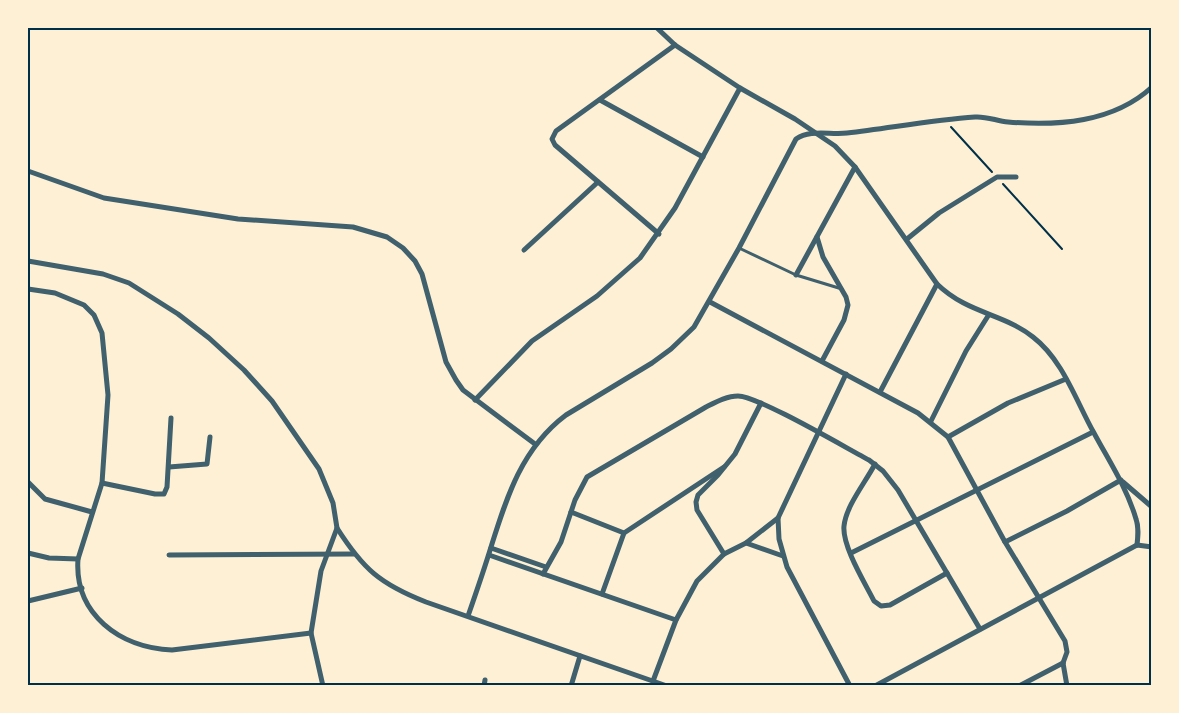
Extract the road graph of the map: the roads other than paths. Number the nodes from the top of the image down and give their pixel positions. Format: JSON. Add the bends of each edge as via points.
{"nodes":[{"id":1,"x":657,"y":28,"type":"edge"},
{"id":2,"x":675,"y":44,"type":"junction"},
{"id":3,"x":1152,"y":87,"type":"edge"},
{"id":4,"x":740,"y":88,"type":"junction"},
{"id":5,"x":600,"y":100,"type":"junction"},
{"id":6,"x":812,"y":133,"type":"junction"},
{"id":7,"x":703,"y":157,"type":"junction"},
{"id":8,"x":855,"y":167,"type":"junction"},
{"id":9,"x":28,"y":171,"type":"edge"},
{"id":10,"x":1016,"y":177,"type":"dead end"},
{"id":11,"x":598,"y":182,"type":"junction"},
{"id":12,"x":659,"y":234,"type":"junction"},
{"id":13,"x":817,"y":237,"type":"junction"},
{"id":14,"x":907,"y":240,"type":"junction"},
{"id":15,"x":739,"y":248,"type":"junction"},
{"id":16,"x":524,"y":250,"type":"dead end"},
{"id":17,"x":28,"y":261,"type":"edge"},
{"id":18,"x":796,"y":274,"type":"junction"},
{"id":19,"x":937,"y":284,"type":"junction"},
{"id":20,"x":28,"y":289,"type":"edge"},
{"id":21,"x":842,"y":290,"type":"junction"},
{"id":22,"x":710,"y":302,"type":"junction"},
{"id":23,"x":988,"y":316,"type":"junction"},
{"id":24,"x":822,"y":361,"type":"junction"},
{"id":25,"x":846,"y":374,"type":"junction"},
{"id":26,"x":1066,"y":379,"type":"junction"},
{"id":27,"x":880,"y":392,"type":"junction"},
{"id":28,"x":475,"y":400,"type":"junction"},
{"id":29,"x":761,"y":403,"type":"junction"},
{"id":30,"x":171,"y":418,"type":"dead end"},
{"id":31,"x":931,"y":421,"type":"junction"},
{"id":32,"x":1093,"y":432,"type":"junction"},
{"id":33,"x":819,"y":434,"type":"junction"},
{"id":34,"x":210,"y":437,"type":"dead end"},
{"id":35,"x":948,"y":437,"type":"junction"},
{"id":36,"x":535,"y":444,"type":"junction"},
{"id":37,"x":875,"y":464,"type":"junction"},
{"id":38,"x":169,"y":467,"type":"junction"},
{"id":39,"x":724,"y":467,"type":"junction"},
{"id":40,"x":1121,"y":480,"type":"junction"},
{"id":41,"x":28,"y":482,"type":"edge"},
{"id":42,"x":102,"y":483,"type":"junction"},
{"id":43,"x":977,"y":490,"type":"junction"},
{"id":44,"x":1152,"y":508,"type":"edge"},
{"id":45,"x":92,"y":512,"type":"junction"},
{"id":46,"x":571,"y":512,"type":"junction"},
{"id":47,"x":778,"y":518,"type":"junction"},
{"id":48,"x":917,"y":521,"type":"junction"},
{"id":49,"x":337,"y":528,"type":"junction"},
{"id":50,"x":624,"y":533,"type":"junction"},
{"id":51,"x":1005,"y":542,"type":"junction"},
{"id":52,"x":746,"y":543,"type":"junction"},
{"id":53,"x":1137,"y":545,"type":"junction"},
{"id":54,"x":1152,"y":547,"type":"edge"},
{"id":55,"x":491,"y":548,"type":"junction"},
{"id":56,"x":28,"y":553,"type":"edge"},
{"id":57,"x":851,"y":553,"type":"junction"},
{"id":58,"x":168,"y":554,"type":"dead end"},
{"id":59,"x":326,"y":554,"type":"junction"},
{"id":60,"x":354,"y":554,"type":"junction"},
{"id":61,"x":489,"y":554,"type":"junction"},
{"id":62,"x":724,"y":554,"type":"junction"},
{"id":63,"x":783,"y":556,"type":"junction"},
{"id":64,"x":78,"y":558,"type":"junction"},
{"id":65,"x":546,"y":567,"type":"junction"},
{"id":66,"x":947,"y":573,"type":"junction"},
{"id":67,"x":544,"y":574,"type":"junction"},
{"id":68,"x":82,"y":588,"type":"junction"},
{"id":69,"x":602,"y":594,"type":"junction"},
{"id":70,"x":1039,"y":598,"type":"junction"},
{"id":71,"x":28,"y":601,"type":"edge"},
{"id":72,"x":468,"y":616,"type":"junction"},
{"id":73,"x":676,"y":620,"type":"junction"},
{"id":74,"x":980,"y":629,"type":"junction"},
{"id":75,"x":311,"y":633,"type":"junction"},
{"id":76,"x":580,"y":656,"type":"junction"},
{"id":77,"x":1063,"y":663,"type":"junction"},
{"id":78,"x":653,"y":681,"type":"junction"},
{"id":79,"x":886,"y":683,"type":"edge"},
{"id":80,"x":324,"y":686,"type":"edge"},
{"id":81,"x":571,"y":686,"type":"edge"},
{"id":82,"x":667,"y":686,"type":"edge"},
{"id":83,"x":850,"y":686,"type":"edge"},
{"id":84,"x":875,"y":686,"type":"edge"},
{"id":85,"x":1019,"y":686,"type":"edge"},
{"id":86,"x":1067,"y":686,"type":"edge"}],
"edges":[{"from":1,"to":2,"type":"street"},
{"from":2,"to":4,"type":"street"},
{"from":2,"to":5,"type":"street"},
{"from":3,"to":6,"type":"street","via":[[1122,106],[1068,123],[1010,122],[976,117],[836,134]]},
{"from":4,"to":6,"type":"street","via":[[795,119]]},
{"from":4,"to":7,"type":"street"},
{"from":5,"to":7,"type":"street"},
{"from":5,"to":11,"type":"street","via":[[556,131],[552,139]]},
{"from":6,"to":8,"type":"street","via":[[835,146]]},
{"from":6,"to":15,"type":"street","via":[[800,136],[791,146]]},
{"from":7,"to":12,"type":"street"},
{"from":8,"to":13,"type":"street"},
{"from":8,"to":14,"type":"street"},
{"from":9,"to":28,"type":"street","via":[[104,198],[238,219],[352,227],[387,238],[404,248],[415,261],[422,274],[446,362],[463,390]]},
{"from":10,"to":14,"type":"street","via":[[997,177],[939,213]]},
{"from":11,"to":12,"type":"street"},
{"from":11,"to":16,"type":"street"},
{"from":12,"to":28,"type":"street","via":[[624,274],[532,341]]},
{"from":13,"to":18,"type":"street"},
{"from":13,"to":21,"type":"street","via":[[823,257]]},
{"from":14,"to":19,"type":"street"},
{"from":15,"to":18,"type":"lane"},
{"from":15,"to":22,"type":"street"},
{"from":17,"to":49,"type":"street","via":[[103,274],[129,283],[209,338],[272,401],[319,469],[328,487]]},
{"from":18,"to":21,"type":"lane"},
{"from":19,"to":23,"type":"street","via":[[956,301]]},
{"from":19,"to":27,"type":"street"},
{"from":20,"to":42,"type":"street","via":[[70,297],[84,305],[100,325],[108,395]]},
{"from":21,"to":24,"type":"street","via":[[848,305]]},
{"from":22,"to":24,"type":"street"},
{"from":22,"to":36,"type":"street","via":[[694,327],[672,349],[566,415]]},
{"from":23,"to":26,"type":"street","via":[[1014,325],[1032,336]]},
{"from":23,"to":31,"type":"street","via":[[966,351]]},
{"from":24,"to":25,"type":"street"},
{"from":25,"to":27,"type":"street"},
{"from":25,"to":33,"type":"street"},
{"from":26,"to":32,"type":"street"},
{"from":26,"to":35,"type":"street","via":[[1008,403]]},
{"from":27,"to":31,"type":"street"},
{"from":28,"to":36,"type":"street"},
{"from":29,"to":33,"type":"street"},
{"from":29,"to":39,"type":"street","via":[[742,442]]},
{"from":29,"to":46,"type":"street","via":[[746,397],[725,398],[660,433],[587,477]]},
{"from":30,"to":38,"type":"street"},
{"from":31,"to":35,"type":"street"},
{"from":32,"to":40,"type":"street"},
{"from":32,"to":43,"type":"street"},
{"from":33,"to":37,"type":"street"},
{"from":33,"to":47,"type":"street"},
{"from":34,"to":38,"type":"street","via":[[207,464]]},
{"from":35,"to":43,"type":"street"},
{"from":36,"to":55,"type":"street","via":[[512,486]]},
{"from":37,"to":48,"type":"street","via":[[890,480]]},
{"from":37,"to":57,"type":"street","via":[[853,503],[844,528]]},
{"from":38,"to":42,"type":"street","via":[[166,491],[160,494]]},
{"from":39,"to":50,"type":"street"},
{"from":39,"to":62,"type":"street","via":[[700,491],[696,502],[697,510]]},
{"from":40,"to":44,"type":"street"},
{"from":40,"to":51,"type":"street"},
{"from":40,"to":53,"type":"street","via":[[1137,520]]},
{"from":41,"to":45,"type":"street","via":[[45,499]]},
{"from":42,"to":45,"type":"street"},
{"from":43,"to":48,"type":"street"},
{"from":43,"to":51,"type":"street"},
{"from":45,"to":64,"type":"street"},
{"from":46,"to":50,"type":"street"},
{"from":46,"to":65,"type":"street","via":[[561,542]]},
{"from":47,"to":52,"type":"street"},
{"from":47,"to":63,"type":"street"},
{"from":48,"to":57,"type":"street"},
{"from":48,"to":66,"type":"street"},
{"from":49,"to":59,"type":"street"},
{"from":49,"to":60,"type":"street"},
{"from":50,"to":69,"type":"street"},
{"from":51,"to":70,"type":"street"},
{"from":52,"to":62,"type":"street"},
{"from":52,"to":63,"type":"street"},
{"from":53,"to":54,"type":"street"},
{"from":53,"to":70,"type":"street"},
{"from":55,"to":61,"type":"street"},
{"from":55,"to":65,"type":"street"},
{"from":56,"to":64,"type":"street","via":[[49,558]]},
{"from":57,"to":66,"type":"street","via":[[874,601],[881,606],[890,605]]},
{"from":58,"to":59,"type":"street"},
{"from":59,"to":60,"type":"street"},
{"from":59,"to":75,"type":"street","via":[[315,598]]},
{"from":60,"to":72,"type":"street","via":[[392,588]]},
{"from":61,"to":67,"type":"street"},
{"from":61,"to":72,"type":"street"},
{"from":62,"to":73,"type":"street","via":[[697,581]]},
{"from":63,"to":83,"type":"street"},
{"from":64,"to":68,"type":"street"},
{"from":65,"to":67,"type":"street"},
{"from":66,"to":74,"type":"street"},
{"from":67,"to":69,"type":"street"},
{"from":68,"to":71,"type":"street"},
{"from":68,"to":75,"type":"street","via":[[95,615],[106,628],[136,645],[151,649],[172,650]]},
{"from":69,"to":73,"type":"street"},
{"from":70,"to":74,"type":"street"},
{"from":70,"to":77,"type":"street","via":[[1065,641],[1067,652]]},
{"from":72,"to":76,"type":"street"},
{"from":73,"to":78,"type":"street"},
{"from":74,"to":79,"type":"street"},
{"from":75,"to":80,"type":"street"},
{"from":76,"to":78,"type":"street"},
{"from":76,"to":81,"type":"street"},
{"from":77,"to":85,"type":"street"},
{"from":77,"to":86,"type":"street"},
{"from":78,"to":82,"type":"street"},
{"from":79,"to":84,"type":"street"}]}
